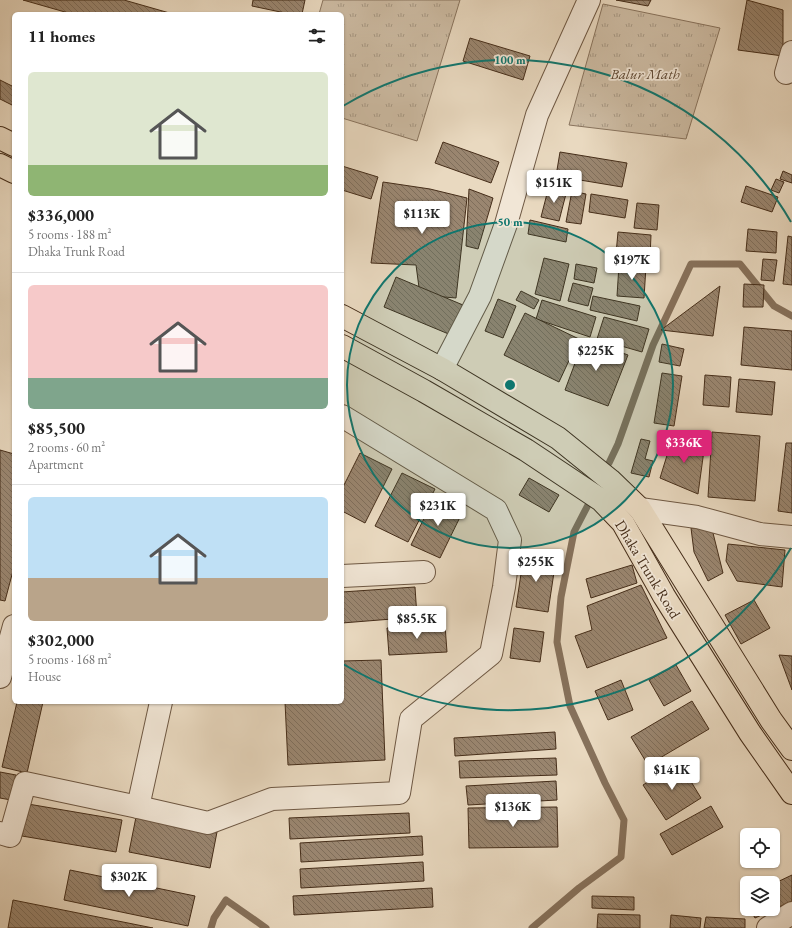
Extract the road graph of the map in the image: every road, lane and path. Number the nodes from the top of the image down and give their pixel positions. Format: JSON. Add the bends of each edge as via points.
{"nodes":[{"id":1,"x":589,"y":0,"type":"edge"},
{"id":2,"x":792,"y":52,"type":"edge"},
{"id":3,"x":786,"y":73,"type":"dead end"},
{"id":4,"x":0,"y":138,"type":"edge"},
{"id":5,"x":12,"y":144,"type":"edge"},
{"id":6,"x":0,"y":165,"type":"edge"},
{"id":7,"x":12,"y":171,"type":"edge"},
{"id":8,"x":344,"y":317,"type":"edge"},
{"id":9,"x":344,"y":347,"type":"edge"},
{"id":10,"x":442,"y":369,"type":"junction"},
{"id":11,"x":344,"y":417,"type":"edge"},
{"id":12,"x":640,"y":508,"type":"junction"},
{"id":13,"x":792,"y":537,"type":"edge"},
{"id":14,"x":424,"y":572,"type":"dead end"},
{"id":15,"x":344,"y":576,"type":"edge"},
{"id":16,"x":12,"y":633,"type":"edge"},
{"id":17,"x":0,"y":677,"type":"edge"},
{"id":18,"x":162,"y":704,"type":"edge"},
{"id":19,"x":792,"y":749,"type":"edge"},
{"id":20,"x":792,"y":792,"type":"edge"},
{"id":21,"x":138,"y":807,"type":"junction"},
{"id":22,"x":0,"y":833,"type":"edge"},
{"id":23,"x":792,"y":913,"type":"edge"},
{"id":24,"x":768,"y":928,"type":"edge"}],
"edges":[{"from":1,"to":10,"type":"street","via":[[537,115],[506,224],[480,296]]},
{"from":2,"to":3,"type":"street"},
{"from":4,"to":5,"type":"main road"},
{"from":6,"to":7,"type":"main road"},
{"from":8,"to":10,"type":"main road","name":"Dhaka Trunk Road"},
{"from":9,"to":20,"type":"main road","name":"Dhaka Trunk Road","via":[[526,450],[601,500],[624,523],[664,596],[750,733]]},
{"from":10,"to":12,"type":"main road","name":"Dhaka Trunk Road","via":[[558,438]]},
{"from":11,"to":21,"type":"street","via":[[496,510],[510,540],[491,654],[411,719],[398,793],[272,798],[208,823]]},
{"from":12,"to":13,"type":"street","via":[[697,517],[760,534]]},
{"from":12,"to":19,"type":"main road","name":"Dhaka Trunk Road","via":[[770,720]]},
{"from":14,"to":15,"type":"street"},
{"from":16,"to":17,"type":"street"},
{"from":18,"to":21,"type":"street"},
{"from":21,"to":22,"type":"street","via":[[25,783],[10,836]]},
{"from":23,"to":24,"type":"street"}]}
